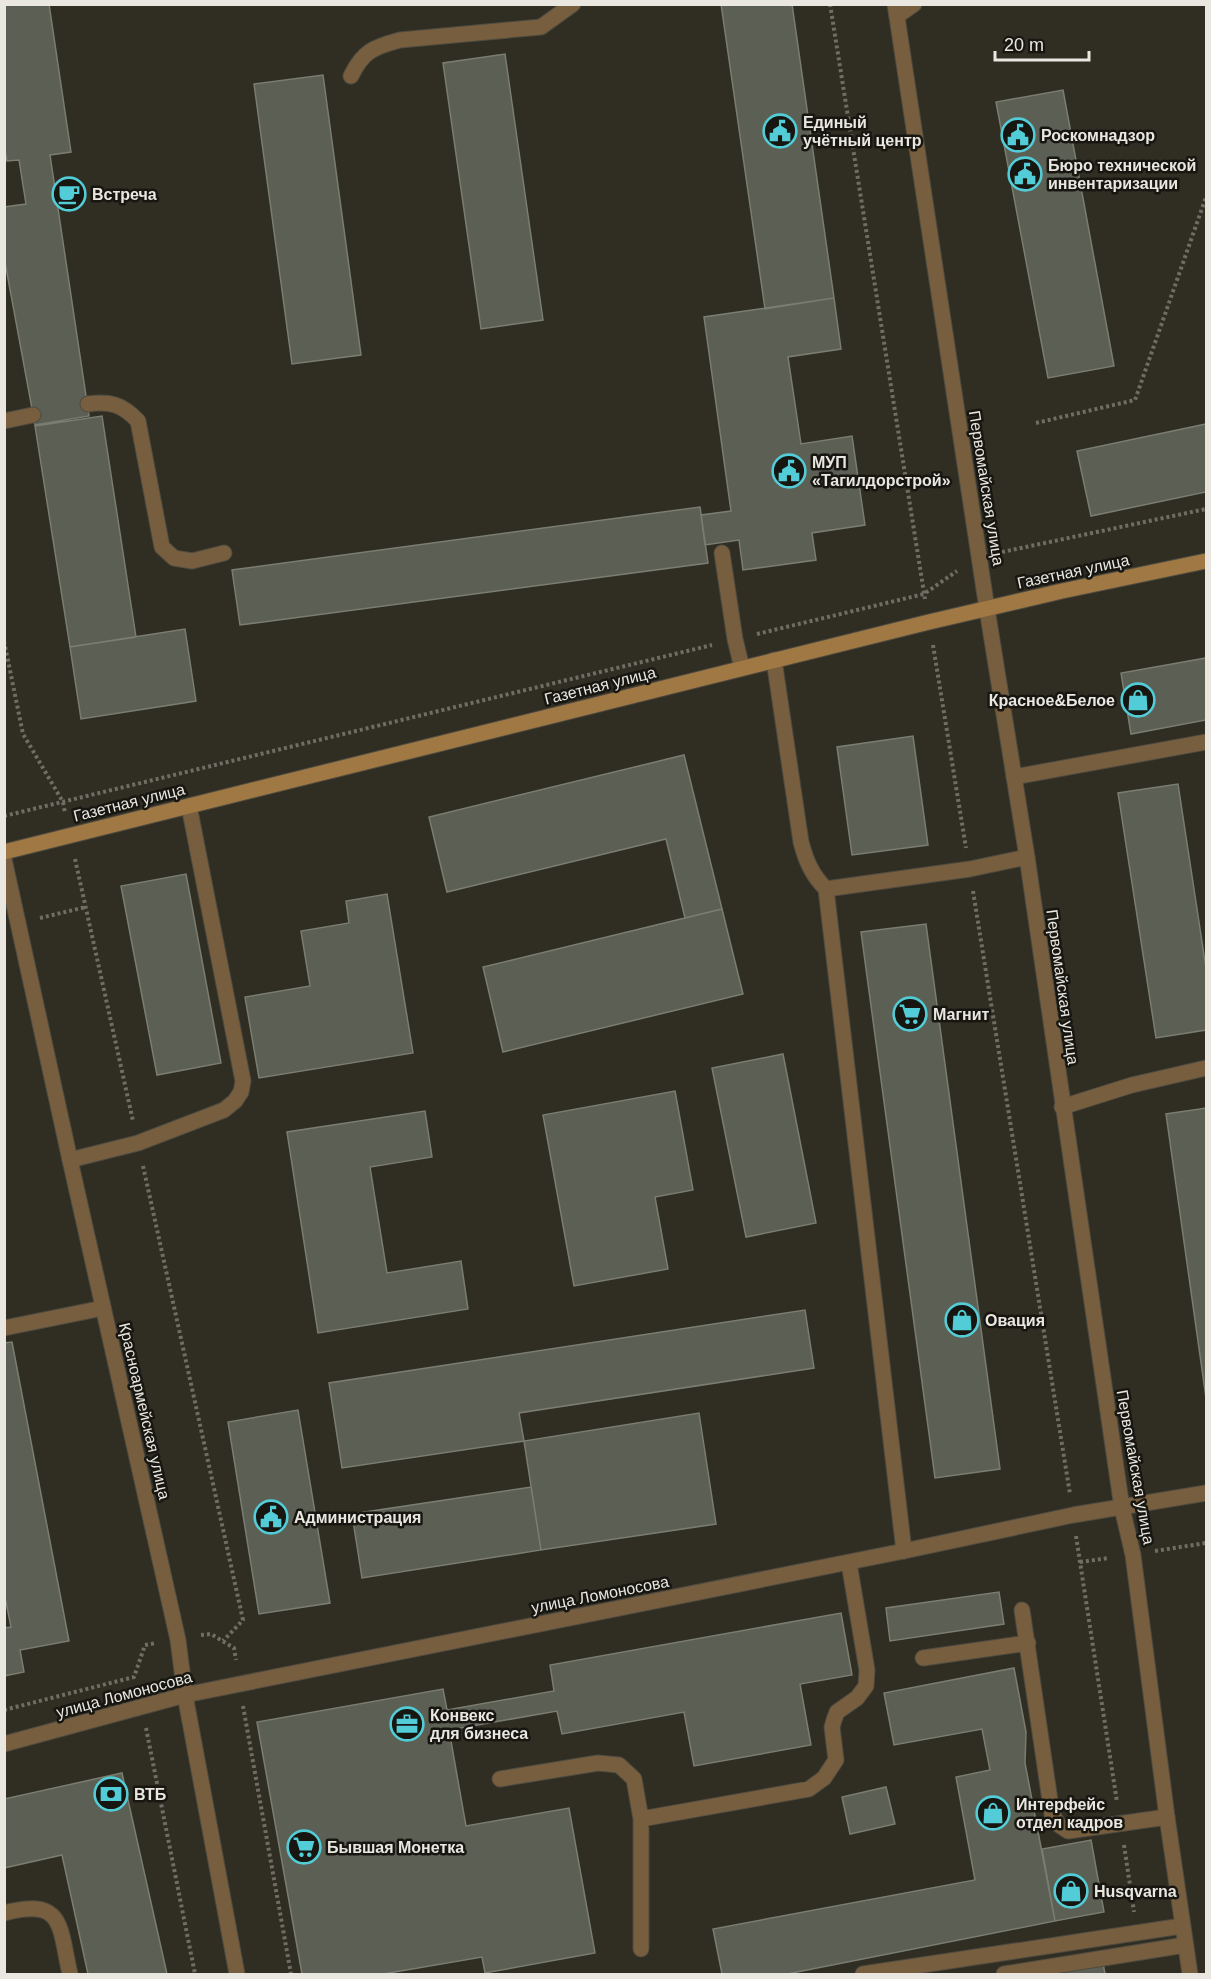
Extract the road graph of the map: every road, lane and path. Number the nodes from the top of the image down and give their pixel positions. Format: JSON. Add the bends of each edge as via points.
{"nodes":[{"id":1,"x":573,"y":4,"type":"edge"},
{"id":2,"x":830,"y":4,"type":"edge"},
{"id":3,"x":914,"y":4,"type":"edge"},
{"id":4,"x":896,"y":10,"type":"edge"},
{"id":5,"x":351,"y":76,"type":"dead end"},
{"id":6,"x":1206,"y":197,"type":"edge"},
{"id":7,"x":88,"y":405,"type":"dead end"},
{"id":8,"x":33,"y":414,"type":"dead end"},
{"id":9,"x":4,"y":421,"type":"edge"},
{"id":10,"x":1036,"y":423,"type":"dead end"},
{"id":11,"x":1206,"y":510,"type":"edge"},
{"id":12,"x":224,"y":553,"type":"dead end"},
{"id":13,"x":722,"y":553,"type":"dead end"},
{"id":14,"x":979,"y":557,"type":"junction"},
{"id":15,"x":1206,"y":561,"type":"edge"},
{"id":16,"x":924,"y":594,"type":"junction"},
{"id":17,"x":987,"y":609,"type":"junction"},
{"id":18,"x":929,"y":622,"type":"junction"},
{"id":19,"x":735,"y":639,"type":"junction"},
{"id":20,"x":774,"y":660,"type":"junction"},
{"id":21,"x":742,"y":668,"type":"junction"},
{"id":22,"x":1206,"y":746,"type":"edge"},
{"id":23,"x":1014,"y":777,"type":"junction"},
{"id":24,"x":189,"y":806,"type":"junction"},
{"id":25,"x":4,"y":816,"type":"edge"},
{"id":26,"x":4,"y":852,"type":"edge"},
{"id":27,"x":1027,"y":858,"type":"junction"},
{"id":28,"x":4,"y":859,"type":"edge"},
{"id":29,"x":969,"y":868,"type":"junction"},
{"id":30,"x":826,"y":889,"type":"junction"},
{"id":31,"x":86,"y":907,"type":"dead end"},
{"id":32,"x":18,"y":923,"type":"junction"},
{"id":33,"x":1206,"y":1068,"type":"edge"},
{"id":34,"x":1062,"y":1107,"type":"junction"},
{"id":35,"x":70,"y":1160,"type":"junction"},
{"id":36,"x":103,"y":1308,"type":"junction"},
{"id":37,"x":4,"y":1328,"type":"edge"},
{"id":38,"x":1206,"y":1493,"type":"edge"},
{"id":39,"x":1122,"y":1508,"type":"junction"},
{"id":40,"x":1073,"y":1515,"type":"junction"},
{"id":41,"x":904,"y":1551,"type":"junction"},
{"id":42,"x":849,"y":1563,"type":"junction"},
{"id":43,"x":1022,"y":1610,"type":"dead end"},
{"id":44,"x":178,"y":1640,"type":"junction"},
{"id":45,"x":1028,"y":1643,"type":"junction"},
{"id":46,"x":234,"y":1648,"type":"dead end"},
{"id":47,"x":924,"y":1658,"type":"dead end"},
{"id":48,"x":134,"y":1677,"type":"junction"},
{"id":49,"x":240,"y":1684,"type":"junction"},
{"id":50,"x":185,"y":1695,"type":"junction"},
{"id":51,"x":142,"y":1707,"type":"junction"},
{"id":52,"x":4,"y":1710,"type":"edge"},
{"id":53,"x":4,"y":1744,"type":"edge"},
{"id":54,"x":500,"y":1779,"type":"dead end"},
{"id":55,"x":1167,"y":1817,"type":"junction"},
{"id":56,"x":641,"y":1819,"type":"junction"},
{"id":57,"x":1121,"y":1824,"type":"junction"},
{"id":58,"x":4,"y":1914,"type":"edge"},
{"id":59,"x":1182,"y":1926,"type":"junction"},
{"id":60,"x":1138,"y":1933,"type":"junction"},
{"id":61,"x":1185,"y":1945,"type":"junction"},
{"id":62,"x":641,"y":1949,"type":"dead end"},
{"id":63,"x":70,"y":1974,"type":"edge"},
{"id":64,"x":195,"y":1974,"type":"edge"},
{"id":65,"x":237,"y":1974,"type":"edge"},
{"id":66,"x":291,"y":1974,"type":"edge"},
{"id":67,"x":863,"y":1974,"type":"edge"},
{"id":68,"x":1004,"y":1974,"type":"edge"},
{"id":69,"x":1190,"y":1974,"type":"edge"}],
"edges":[{"from":1,"to":5,"type":"street","via":[[542,27],[382,45],[367,52]]},
{"from":2,"to":16,"type":"path"},
{"from":3,"to":4,"type":"street"},
{"from":4,"to":14,"type":"street","name":"Первомайская улица"},
{"from":6,"to":10,"type":"path","via":[[1135,400]]},
{"from":7,"to":12,"type":"street","via":[[116,405],[128,410],[138,421],[162,547],[174,558],[192,561]]},
{"from":8,"to":9,"type":"street"},
{"from":11,"to":14,"type":"path"},
{"from":13,"to":19,"type":"street"},
{"from":14,"to":16,"type":"path"},
{"from":14,"to":17,"type":"street","name":"Первомайская улица"},
{"from":15,"to":17,"type":"main road","name":"Газетная улица"},
{"from":16,"to":18,"type":"path"},
{"from":16,"to":19,"type":"path"},
{"from":17,"to":18,"type":"main road","name":"Газетная улица"},
{"from":17,"to":23,"type":"street","name":"Первомайская улица"},
{"from":18,"to":20,"type":"main road","name":"Газетная улица"},
{"from":18,"to":29,"type":"path"},
{"from":19,"to":21,"type":"street"},
{"from":19,"to":25,"type":"path"},
{"from":20,"to":21,"type":"main road","name":"Газетная улица"},
{"from":20,"to":30,"type":"street","via":[[801,842],[807,864]]},
{"from":21,"to":24,"type":"main road","name":"Газетная улица"},
{"from":22,"to":23,"type":"street"},
{"from":23,"to":27,"type":"street","name":"Первомайская улица"},
{"from":24,"to":26,"type":"main road","name":"Газетная улица"},
{"from":24,"to":35,"type":"street","via":[[243,1081],[241,1092],[224,1110],[202,1119],[138,1143]]},
{"from":27,"to":29,"type":"street"},
{"from":27,"to":34,"type":"street","name":"Первомайская улица"},
{"from":28,"to":32,"type":"street","name":"Красноармейская улица"},
{"from":29,"to":30,"type":"street"},
{"from":29,"to":40,"type":"path"},
{"from":30,"to":41,"type":"street"},
{"from":31,"to":32,"type":"path"},
{"from":32,"to":35,"type":"street","name":"Красноармейская улица"},
{"from":33,"to":34,"type":"street"},
{"from":34,"to":39,"type":"street","name":"Первомайская улица"},
{"from":35,"to":36,"type":"street","name":"Красноармейская улица"},
{"from":36,"to":37,"type":"street"},
{"from":36,"to":44,"type":"street","name":"Красноармейская улица"},
{"from":38,"to":39,"type":"street","name":"улица Ломоносова"},
{"from":39,"to":40,"type":"street","name":"улица Ломоносова"},
{"from":39,"to":55,"type":"street","name":"Первомайская улица","via":[[1133,1555]]},
{"from":40,"to":41,"type":"street","name":"улица Ломоносова"},
{"from":40,"to":57,"type":"path"},
{"from":41,"to":42,"type":"street","name":"улица Ломоносова"},
{"from":42,"to":49,"type":"street","name":"улица Ломоносова"},
{"from":42,"to":56,"type":"street","via":[[867,1670],[866,1686],[837,1712],[832,1727],[836,1760],[831,1770],[809,1789]]},
{"from":43,"to":45,"type":"street"},
{"from":44,"to":46,"type":"path","via":[[211,1634]]},
{"from":44,"to":48,"type":"path","via":[[145,1645]]},
{"from":44,"to":50,"type":"street","name":"Красноармейская улица"},
{"from":45,"to":47,"type":"street"},
{"from":45,"to":57,"type":"street","via":[[1052,1814],[1068,1831]]},
{"from":48,"to":51,"type":"path"},
{"from":48,"to":52,"type":"path"},
{"from":49,"to":50,"type":"street","name":"улица Ломоносова"},
{"from":49,"to":66,"type":"path"},
{"from":50,"to":51,"type":"street","name":"улица Ломоносова"},
{"from":50,"to":65,"type":"street","name":"Красноармейская улица"},
{"from":51,"to":53,"type":"street","name":"улица Ломоносова"},
{"from":51,"to":64,"type":"path"},
{"from":54,"to":56,"type":"street","via":[[598,1764],[619,1765],[634,1779]]},
{"from":55,"to":57,"type":"street"},
{"from":55,"to":59,"type":"street","name":"Первомайская улица"},
{"from":56,"to":62,"type":"street"},
{"from":57,"to":60,"type":"path"},
{"from":58,"to":63,"type":"street","via":[[25,1908],[47,1911],[55,1918]]},
{"from":59,"to":60,"type":"street"},
{"from":59,"to":61,"type":"street","name":"Первомайская улица"},
{"from":60,"to":67,"type":"street"},
{"from":61,"to":68,"type":"street"},
{"from":61,"to":69,"type":"street","name":"Первомайская улица"}]}
